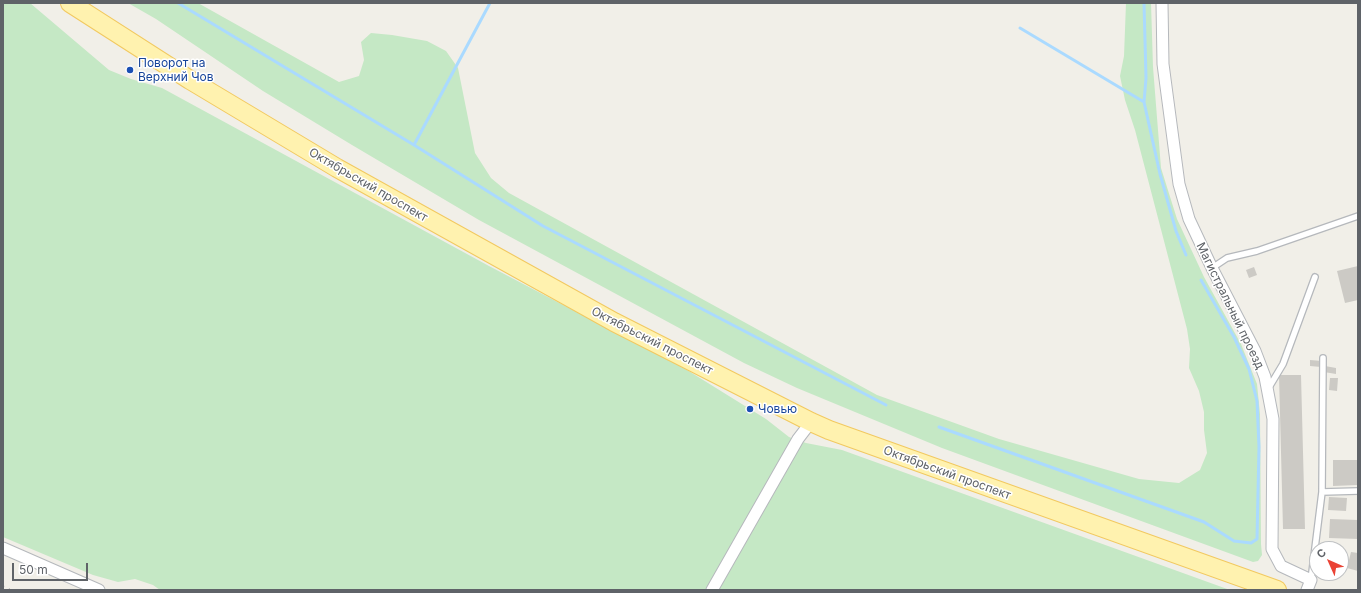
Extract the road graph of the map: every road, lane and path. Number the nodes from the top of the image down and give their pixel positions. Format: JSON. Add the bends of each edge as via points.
{"nodes":[{"id":1,"x":70,"y":3,"type":"edge"},
{"id":2,"x":1162,"y":3,"type":"edge"},
{"id":3,"x":1358,"y":216,"type":"edge"},
{"id":4,"x":1212,"y":268,"type":"junction"},
{"id":5,"x":1315,"y":277,"type":"dead end"},
{"id":6,"x":1323,"y":358,"type":"dead end"},
{"id":7,"x":1267,"y":391,"type":"junction"},
{"id":8,"x":811,"y":422,"type":"junction"},
{"id":9,"x":1358,"y":491,"type":"edge"},
{"id":10,"x":1322,"y":492,"type":"junction"},
{"id":11,"x":3,"y":548,"type":"edge"},
{"id":12,"x":1309,"y":585,"type":"edge"},
{"id":13,"x":99,"y":590,"type":"edge"},
{"id":14,"x":712,"y":590,"type":"edge"},
{"id":15,"x":1277,"y":590,"type":"edge"}],
"edges":[{"from":1,"to":8,"type":"main road","name":"Октябрьский проспект","via":[[190,80],[337,168],[614,322]]},
{"from":2,"to":4,"type":"street","name":"Магистральный проезд","via":[[1163,64],[1179,184],[1189,219]]},
{"from":3,"to":4,"type":"lane","via":[[1257,251],[1226,258]]},
{"from":4,"to":7,"type":"street","name":"Магистральный проезд","via":[[1254,351]]},
{"from":5,"to":7,"type":"lane","via":[[1284,364]]},
{"from":6,"to":10,"type":"lane"},
{"from":7,"to":12,"type":"street","name":"Магистральный проезд","via":[[1273,419],[1272,549],[1281,566]]},
{"from":8,"to":14,"type":"street","via":[[798,439]]},
{"from":8,"to":15,"type":"main road","name":"Октябрьский проспект"},
{"from":9,"to":10,"type":"lane"},
{"from":10,"to":12,"type":"lane"},
{"from":11,"to":13,"type":"street"}]}
